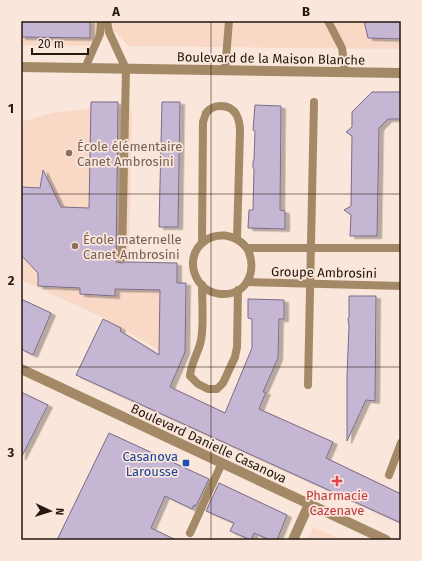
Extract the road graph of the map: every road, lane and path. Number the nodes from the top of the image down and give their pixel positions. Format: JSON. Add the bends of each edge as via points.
{"nodes":[{"id":1,"x":101,"y":21,"type":"edge"},
{"id":2,"x":107,"y":21,"type":"edge"},
{"id":3,"x":229,"y":21,"type":"edge"},
{"id":4,"x":328,"y":21,"type":"edge"},
{"id":5,"x":21,"y":67,"type":"edge"},
{"id":6,"x":86,"y":68,"type":"junction"},
{"id":7,"x":126,"y":69,"type":"junction"},
{"id":8,"x":225,"y":70,"type":"junction"},
{"id":9,"x":345,"y":72,"type":"junction"},
{"id":10,"x":401,"y":73,"type":"edge"},
{"id":11,"x":314,"y":102,"type":"dead end"},
{"id":12,"x":237,"y":238,"type":"junction"},
{"id":13,"x":202,"y":243,"type":"junction"},
{"id":14,"x":311,"y":247,"type":"junction"},
{"id":15,"x":247,"y":248,"type":"junction"},
{"id":16,"x":401,"y":248,"type":"edge"},
{"id":17,"x":122,"y":258,"type":"dead end"},
{"id":18,"x":247,"y":282,"type":"junction"},
{"id":19,"x":310,"y":284,"type":"junction"},
{"id":20,"x":202,"y":285,"type":"junction"},
{"id":21,"x":401,"y":286,"type":"edge"},
{"id":22,"x":238,"y":290,"type":"junction"},
{"id":23,"x":21,"y":369,"type":"edge"},
{"id":24,"x":308,"y":385,"type":"dead end"},
{"id":25,"x":401,"y":443,"type":"edge"},
{"id":26,"x":222,"y":463,"type":"junction"},
{"id":27,"x":390,"y":475,"type":"dead end"},
{"id":28,"x":309,"y":504,"type":"junction"},
{"id":29,"x":190,"y":533,"type":"dead end"},
{"id":30,"x":293,"y":540,"type":"edge"},
{"id":31,"x":386,"y":540,"type":"edge"}],
"edges":[{"from":1,"to":6,"type":"lane","via":[[100,34]]},
{"from":2,"to":7,"type":"lane","via":[[109,32]]},
{"from":3,"to":8,"type":"lane"},
{"from":4,"to":9,"type":"lane","via":[[342,48]]},
{"from":5,"to":6,"type":"street","name":"Boulevard de la Maison Blanche"},
{"from":6,"to":7,"type":"street","name":"Boulevard de la Maison Blanche"},
{"from":7,"to":8,"type":"street","name":"Boulevard de la Maison Blanche"},
{"from":7,"to":17,"type":"lane"},
{"from":8,"to":9,"type":"street","name":"Boulevard de la Maison Blanche"},
{"from":9,"to":10,"type":"street","name":"Boulevard de la Maison Blanche"},
{"from":11,"to":14,"type":"lane"},
{"from":12,"to":13,"type":"lane","via":[[219,235],[210,237]]},
{"from":12,"to":13,"type":"lane","via":[[239,121],[235,112],[228,106],[219,106],[213,107],[206,114],[203,122]]},
{"from":12,"to":15,"type":"lane"},
{"from":13,"to":20,"type":"lane","via":[[195,252],[193,264],[195,276]]},
{"from":14,"to":15,"type":"lane","name":"Groupe Ambrosini"},
{"from":14,"to":16,"type":"lane","name":"Groupe Ambrosini"},
{"from":14,"to":19,"type":"lane"},
{"from":15,"to":18,"type":"lane","name":"Groupe Ambrosini","via":[[252,265]]},
{"from":18,"to":19,"type":"lane","name":"Groupe Ambrosini"},
{"from":18,"to":22,"type":"lane"},
{"from":19,"to":21,"type":"lane","name":"Groupe Ambrosini"},
{"from":19,"to":24,"type":"lane"},
{"from":20,"to":22,"type":"lane","via":[[209,291],[219,294],[229,294]]},
{"from":20,"to":22,"type":"lane","via":[[202,337],[190,367],[190,376],[208,389],[217,389],[223,383],[235,357]]},
{"from":23,"to":26,"type":"street","name":"Boulevard Danielle Casanova"},
{"from":25,"to":27,"type":"lane"},
{"from":26,"to":28,"type":"street","name":"Boulevard Danielle Casanova"},
{"from":26,"to":29,"type":"lane"},
{"from":28,"to":30,"type":"street"},
{"from":28,"to":31,"type":"street","name":"Boulevard Danielle Casanova"}]}
